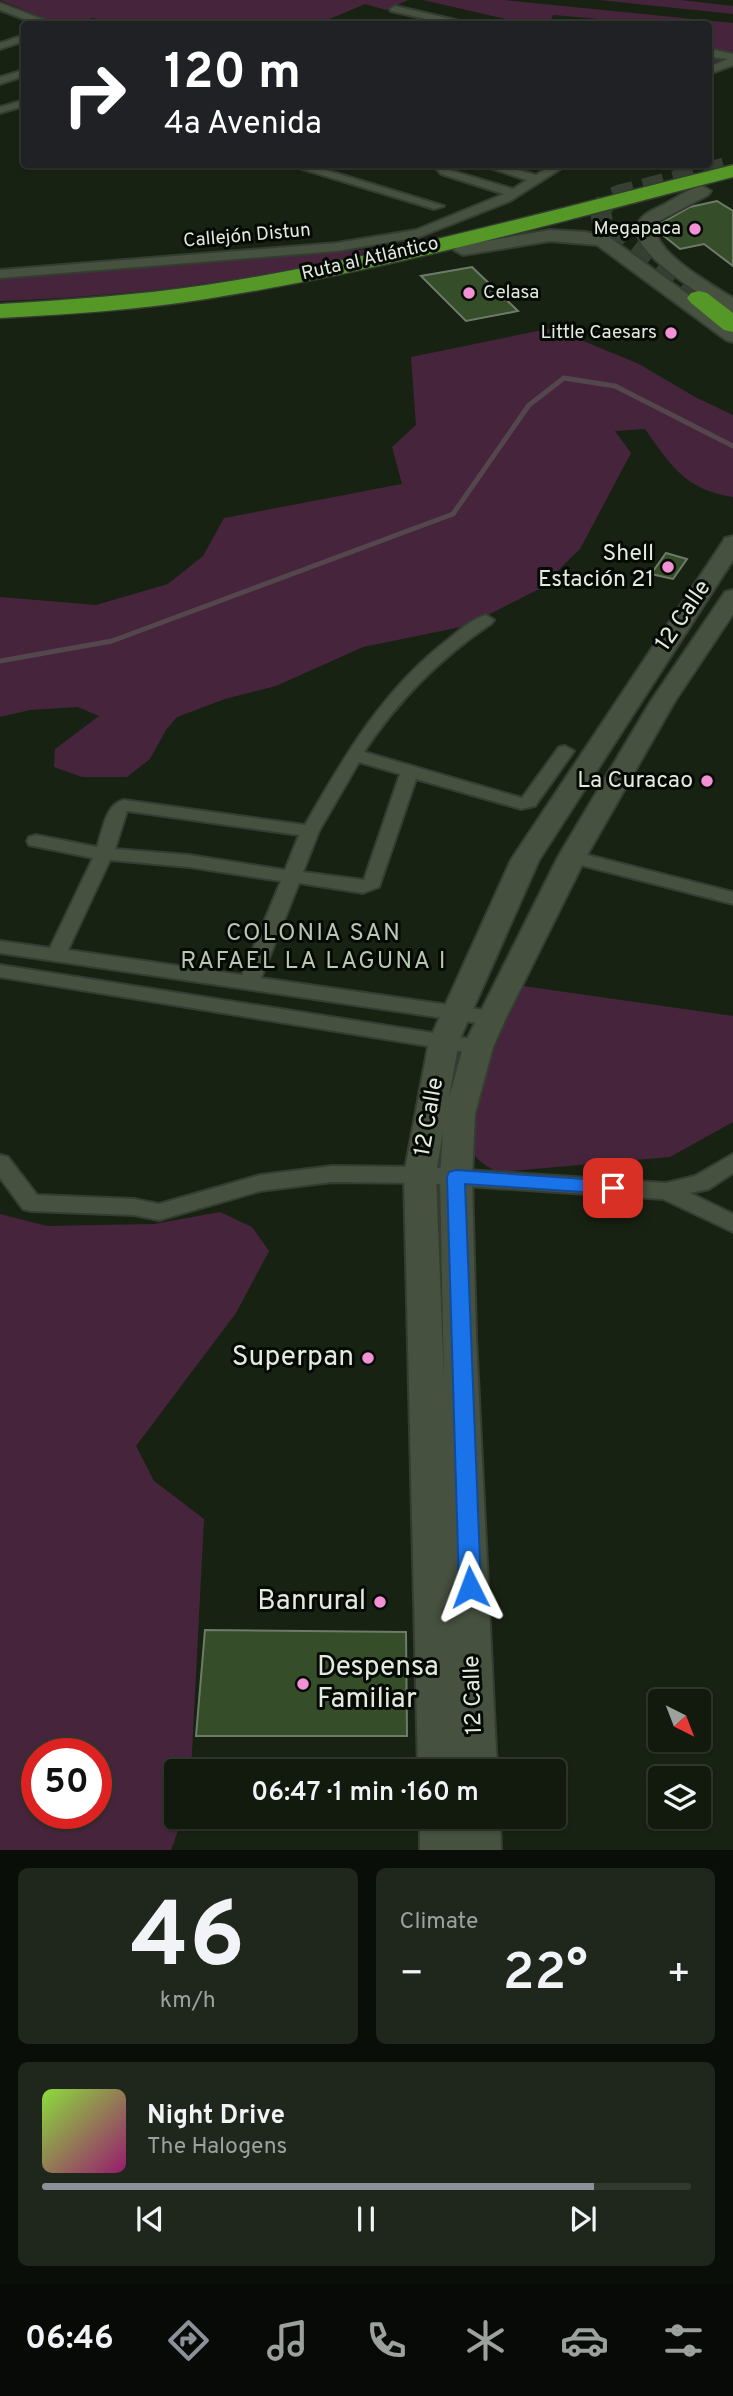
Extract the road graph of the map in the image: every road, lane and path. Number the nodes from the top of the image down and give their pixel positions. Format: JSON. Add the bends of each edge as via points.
{"nodes":[{"id":1,"x":0,"y":6,"type":"edge"},
{"id":2,"x":395,"y":9,"type":"dead end"},
{"id":3,"x":6,"y":12,"type":"edge"},
{"id":4,"x":36,"y":21,"type":"edge"},
{"id":5,"x":447,"y":21,"type":"edge"},
{"id":6,"x":21,"y":39,"type":"edge"},
{"id":7,"x":0,"y":46,"type":"edge"},
{"id":8,"x":712,"y":54,"type":"edge"},
{"id":9,"x":733,"y":59,"type":"edge"},
{"id":10,"x":712,"y":70,"type":"edge"},
{"id":11,"x":21,"y":74,"type":"edge"},
{"id":12,"x":0,"y":81,"type":"edge"},
{"id":13,"x":21,"y":104,"type":"edge"},
{"id":14,"x":0,"y":110,"type":"edge"},
{"id":15,"x":305,"y":168,"type":"edge"},
{"id":16,"x":441,"y":168,"type":"edge"},
{"id":17,"x":498,"y":168,"type":"edge"},
{"id":18,"x":545,"y":168,"type":"edge"},
{"id":19,"x":555,"y":168,"type":"edge"},
{"id":20,"x":733,"y":172,"type":"edge"},
{"id":21,"x":534,"y":178,"type":"junction"},
{"id":22,"x":733,"y":183,"type":"edge"},
{"id":23,"x":702,"y":191,"type":"junction"},
{"id":24,"x":509,"y":192,"type":"junction"},
{"id":25,"x":438,"y":206,"type":"dead end"},
{"id":26,"x":463,"y":250,"type":"junction"},
{"id":27,"x":0,"y":274,"type":"edge"},
{"id":28,"x":699,"y":298,"type":"tunnel mouth"},
{"id":29,"x":733,"y":307,"type":"edge"},
{"id":30,"x":0,"y":311,"type":"edge"},
{"id":31,"x":131,"y":315,"type":"junction"},
{"id":32,"x":0,"y":320,"type":"edge"},
{"id":33,"x":733,"y":325,"type":"edge"},
{"id":34,"x":0,"y":329,"type":"edge"},
{"id":35,"x":733,"y":336,"type":"edge"},
{"id":36,"x":733,"y":544,"type":"edge"},
{"id":37,"x":733,"y":597,"type":"edge"},
{"id":38,"x":486,"y":620,"type":"dead end"},
{"id":39,"x":565,"y":751,"type":"dead end"},
{"id":40,"x":354,"y":755,"type":"junction"},
{"id":41,"x":409,"y":773,"type":"junction"},
{"id":42,"x":310,"y":831,"type":"junction"},
{"id":43,"x":36,"y":841,"type":"dead end"},
{"id":44,"x":104,"y":853,"type":"junction"},
{"id":45,"x":572,"y":857,"type":"junction"},
{"id":46,"x":290,"y":877,"type":"junction"},
{"id":47,"x":733,"y":898,"type":"edge"},
{"id":48,"x":0,"y":947,"type":"edge"},
{"id":49,"x":56,"y":955,"type":"junction"},
{"id":50,"x":0,"y":971,"type":"edge"},
{"id":51,"x":250,"y":981,"type":"junction"},
{"id":52,"x":457,"y":1011,"type":"junction"},
{"id":53,"x":491,"y":1018,"type":"junction"},
{"id":54,"x":444,"y":1041,"type":"junction"},
{"id":55,"x":478,"y":1047,"type":"junction"},
{"id":56,"x":733,"y":1162,"type":"edge"},
{"id":57,"x":0,"y":1163,"type":"edge"},
{"id":58,"x":420,"y":1175,"type":"junction"},
{"id":59,"x":456,"y":1177,"type":"junction"},
{"id":60,"x":666,"y":1191,"type":"junction"},
{"id":61,"x":733,"y":1224,"type":"edge"},
{"id":62,"x":438,"y":1759,"type":"edge"},
{"id":63,"x":477,"y":1759,"type":"edge"},
{"id":64,"x":440,"y":1829,"type":"edge"},
{"id":65,"x":479,"y":1829,"type":"edge"},
{"id":66,"x":441,"y":1850,"type":"edge"},
{"id":67,"x":480,"y":1850,"type":"edge"}],
"edges":[{"from":1,"to":3,"type":"street"},
{"from":2,"to":5,"type":"street"},
{"from":3,"to":4,"type":"street"},
{"from":6,"to":7,"type":"street"},
{"from":8,"to":9,"type":"street"},
{"from":9,"to":10,"type":"street"},
{"from":11,"to":12,"type":"street"},
{"from":13,"to":14,"type":"street"},
{"from":15,"to":25,"type":"street"},
{"from":16,"to":24,"type":"street"},
{"from":17,"to":21,"type":"street"},
{"from":18,"to":21,"type":"street","name":"Callejón Distun"},
{"from":19,"to":21,"type":"street","name":"Callejón Distun"},
{"from":20,"to":30,"type":"highway","name":"Ruta al Atlántico","via":[[330,270],[123,303]]},
{"from":21,"to":24,"type":"street","name":"Callejón Distun"},
{"from":22,"to":23,"type":"highway","name":"Ruta al Atlántico"},
{"from":23,"to":26,"type":"highway","name":"Ruta al Atlántico"},
{"from":23,"to":29,"type":"main road","via":[[651,218],[645,233],[662,256]]},
{"from":24,"to":27,"type":"street","name":"Callejón Distun","via":[[419,233],[337,247]]},
{"from":26,"to":31,"type":"highway","name":"Ruta al Atlántico","via":[[340,279]]},
{"from":26,"to":35,"type":"main road","via":[[553,234],[603,241]]},
{"from":28,"to":33,"type":"highway"},
{"from":31,"to":32,"type":"highway","name":"Ruta al Atlántico"},
{"from":31,"to":34,"type":"highway"},
{"from":36,"to":52,"type":"main road","name":"12 Calle","via":[[525,860]]},
{"from":37,"to":45,"type":"main road","name":"12 Calle","via":[[663,701]]},
{"from":38,"to":40,"type":"street","via":[[439,655],[395,699]]},
{"from":39,"to":41,"type":"street","via":[[526,804]]},
{"from":40,"to":41,"type":"street"},
{"from":40,"to":42,"type":"street"},
{"from":41,"to":46,"type":"street","via":[[372,883],[363,887]]},
{"from":42,"to":44,"type":"street","via":[[124,805],[118,809]]},
{"from":42,"to":46,"type":"street"},
{"from":43,"to":44,"type":"street"},
{"from":44,"to":46,"type":"street"},
{"from":44,"to":49,"type":"street"},
{"from":45,"to":47,"type":"street"},
{"from":45,"to":53,"type":"main road","name":"12 Calle"},
{"from":46,"to":51,"type":"street"},
{"from":48,"to":49,"type":"street"},
{"from":49,"to":51,"type":"street"},
{"from":50,"to":54,"type":"street"},
{"from":51,"to":52,"type":"street"},
{"from":52,"to":53,"type":"street"},
{"from":52,"to":54,"type":"main road","name":"12 Calle"},
{"from":53,"to":55,"type":"main road","name":"12 Calle"},
{"from":54,"to":55,"type":"street"},
{"from":54,"to":58,"type":"main road","name":"12 Calle"},
{"from":55,"to":59,"type":"main road","name":"12 Calle","via":[[460,1114]]},
{"from":56,"to":60,"type":"street","via":[[701,1182]]},
{"from":57,"to":58,"type":"street","via":[[31,1203],[159,1212],[260,1183],[332,1174]]},
{"from":58,"to":59,"type":"street"},
{"from":58,"to":62,"type":"main road","name":"12 Calle"},
{"from":59,"to":60,"type":"street"},
{"from":59,"to":63,"type":"main road","name":"12 Calle"},
{"from":60,"to":61,"type":"street"},
{"from":64,"to":66,"type":"main road"},
{"from":65,"to":67,"type":"main road"}]}
